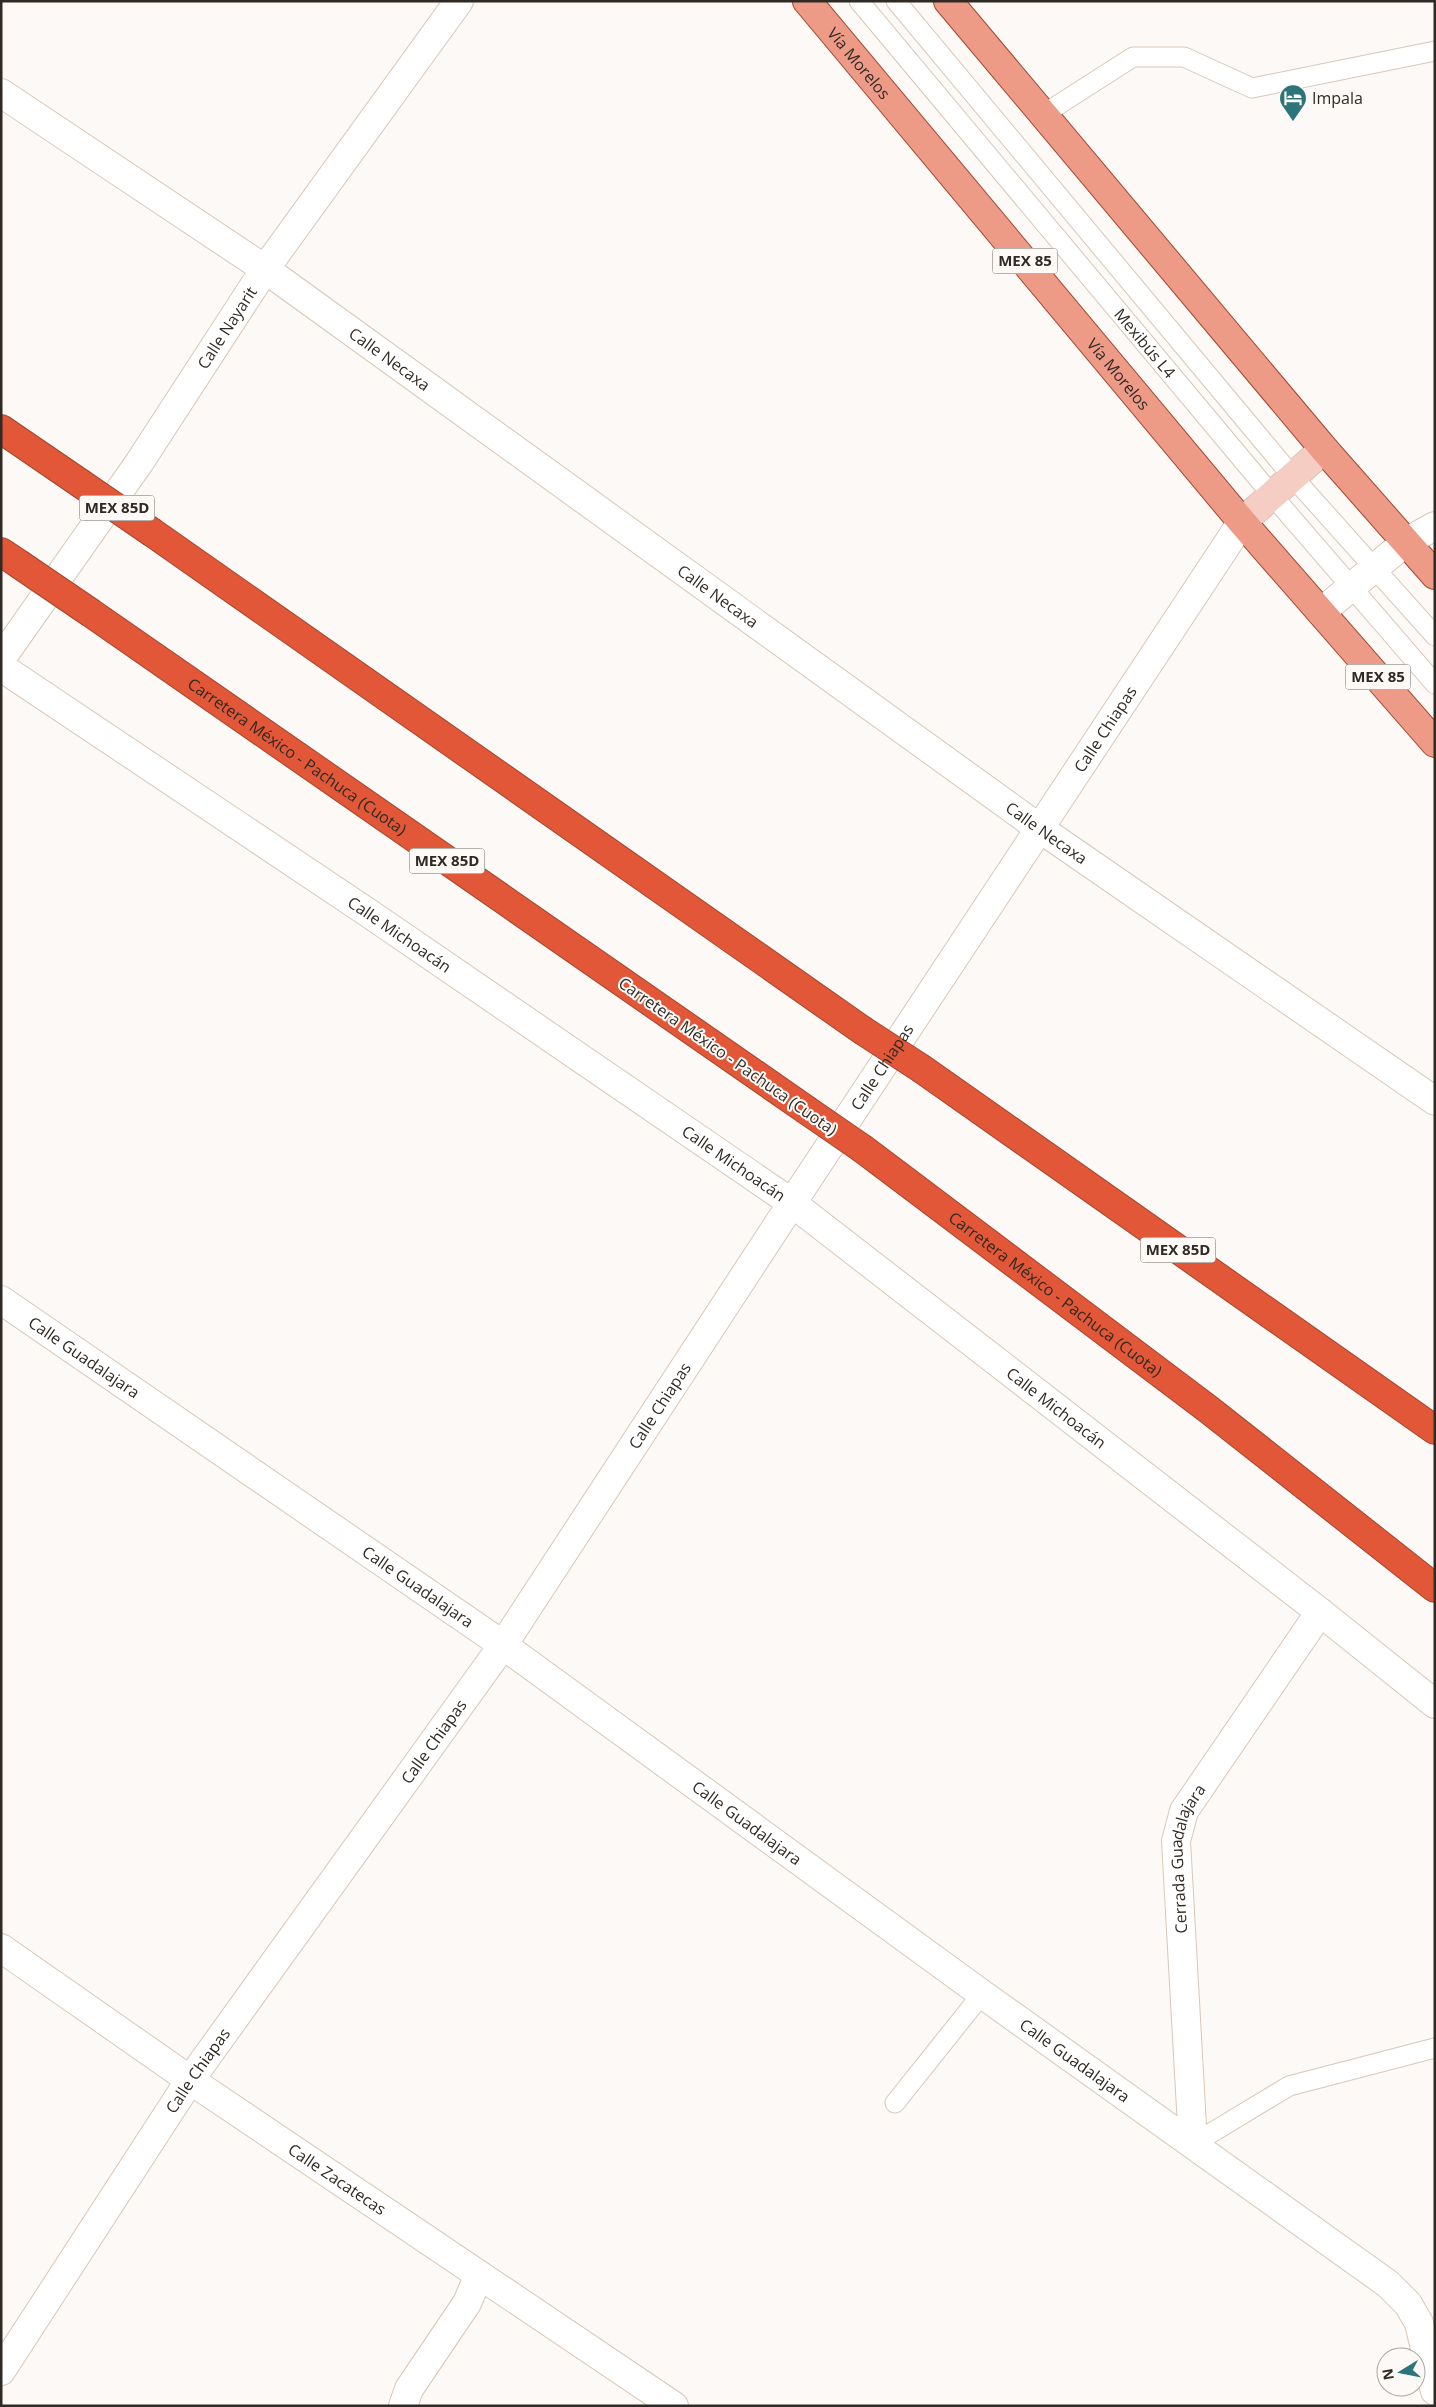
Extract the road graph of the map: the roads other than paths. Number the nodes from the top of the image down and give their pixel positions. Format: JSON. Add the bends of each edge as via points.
{"nodes":[{"id":1,"x":459,"y":1,"type":"edge"},
{"id":2,"x":807,"y":1,"type":"edge"},
{"id":3,"x":860,"y":1,"type":"edge"},
{"id":4,"x":896,"y":1,"type":"edge"},
{"id":5,"x":948,"y":1,"type":"edge"},
{"id":6,"x":1435,"y":51,"type":"edge"},
{"id":7,"x":1,"y":93,"type":"edge"},
{"id":8,"x":1044,"y":114,"type":"junction"},
{"id":9,"x":265,"y":269,"type":"junction"},
{"id":10,"x":1,"y":429,"type":"edge"},
{"id":11,"x":1324,"y":449,"type":"junction"},
{"id":12,"x":1292,"y":476,"type":"junction"},
{"id":13,"x":1271,"y":494,"type":"junction"},
{"id":14,"x":1242,"y":522,"type":"junction"},
{"id":15,"x":1435,"y":526,"type":"edge"},
{"id":16,"x":1406,"y":542,"type":"junction"},
{"id":17,"x":10,"y":558,"type":"edge"},
{"id":18,"x":1375,"y":567,"type":"junction"},
{"id":19,"x":1435,"y":575,"type":"edge"},
{"id":20,"x":1352,"y":588,"type":"junction"},
{"id":21,"x":1321,"y":612,"type":"junction"},
{"id":22,"x":1435,"y":636,"type":"edge"},
{"id":23,"x":1,"y":659,"type":"edge"},
{"id":24,"x":1,"y":667,"type":"edge"},
{"id":25,"x":1435,"y":684,"type":"edge"},
{"id":26,"x":1435,"y":743,"type":"edge"},
{"id":27,"x":1039,"y":828,"type":"junction"},
{"id":28,"x":1435,"y":1101,"type":"edge"},
{"id":29,"x":792,"y":1203,"type":"junction"},
{"id":30,"x":1,"y":1300,"type":"edge"},
{"id":31,"x":1435,"y":1430,"type":"edge"},
{"id":32,"x":1435,"y":1588,"type":"edge"},
{"id":33,"x":1320,"y":1612,"type":"junction"},
{"id":34,"x":503,"y":1646,"type":"junction"},
{"id":35,"x":1435,"y":1704,"type":"edge"},
{"id":36,"x":1,"y":1948,"type":"edge"},
{"id":37,"x":982,"y":1994,"type":"junction"},
{"id":38,"x":1435,"y":2048,"type":"edge"},
{"id":39,"x":190,"y":2080,"type":"junction"},
{"id":40,"x":895,"y":2103,"type":"dead end"},
{"id":41,"x":1193,"y":2144,"type":"junction"},
{"id":42,"x":479,"y":2275,"type":"junction"},
{"id":43,"x":1,"y":2371,"type":"edge"},
{"id":44,"x":1435,"y":2391,"type":"edge"},
{"id":45,"x":403,"y":2406,"type":"edge"},
{"id":46,"x":674,"y":2406,"type":"edge"}],
"edges":[{"from":1,"to":9,"type":"street","name":"Calle Nayarit"},
{"from":2,"to":14,"type":"main road","name":"Vía Morelos","number":"MEX 85"},
{"from":3,"to":13,"type":"lane","name":"Mexibús L4"},
{"from":4,"to":12,"type":"lane","name":"Mexibús L4"},
{"from":5,"to":8,"type":"main road"},
{"from":6,"to":8,"type":"lane","via":[[1252,88],[1184,57],[1133,57]]},
{"from":7,"to":9,"type":"street","name":"Calle Necaxa"},
{"from":8,"to":11,"type":"main road"},
{"from":9,"to":23,"type":"street","name":"Calle Nayarit","via":[[139,463]]},
{"from":9,"to":27,"type":"street","name":"Calle Necaxa"},
{"from":10,"to":31,"type":"highway","number":"MEX 85D","bridge":true},
{"from":11,"to":12,"type":"main road","name":"Calle Chiapas"},
{"from":11,"to":16,"type":"main road"},
{"from":12,"to":13,"type":"main road","name":"Calle Chiapas"},
{"from":12,"to":18,"type":"lane","name":"Mexibús L4"},
{"from":13,"to":14,"type":"main road","name":"Calle Chiapas"},
{"from":13,"to":20,"type":"lane","name":"Mexibús L4"},
{"from":14,"to":21,"type":"main road","name":"Vía Morelos","number":"MEX 85"},
{"from":14,"to":27,"type":"street","name":"Calle Chiapas"},
{"from":15,"to":16,"type":"street"},
{"from":16,"to":18,"type":"street"},
{"from":16,"to":19,"type":"main road"},
{"from":17,"to":32,"type":"highway","name":"Carretera México - Pachuca (Cuota)","number":"MEX 85D","bridge":true,"via":[[863,1149],[1208,1409]]},
{"from":18,"to":20,"type":"street"},
{"from":18,"to":22,"type":"lane","name":"Mexibús L4"},
{"from":20,"to":21,"type":"street"},
{"from":20,"to":25,"type":"lane","name":"Mexibús L4"},
{"from":21,"to":26,"type":"main road","name":"Vía Morelos","number":"MEX 85"},
{"from":24,"to":29,"type":"street","name":"Calle Michoacán"},
{"from":27,"to":28,"type":"street","name":"Calle Necaxa"},
{"from":27,"to":29,"type":"street","name":"Calle Chiapas"},
{"from":29,"to":33,"type":"street","name":"Calle Michoacán"},
{"from":29,"to":34,"type":"street","name":"Calle Chiapas"},
{"from":30,"to":34,"type":"street","name":"Calle Guadalajara"},
{"from":33,"to":35,"type":"street","name":"Calle Michoacán"},
{"from":33,"to":41,"type":"street","name":"Cerrada Guadalajara","via":[[1184,1811],[1179,1825],[1176,1840]]},
{"from":34,"to":37,"type":"street","name":"Calle Guadalajara"},
{"from":34,"to":39,"type":"street","name":"Calle Chiapas"},
{"from":36,"to":39,"type":"street","name":"Calle Zacatecas"},
{"from":37,"to":40,"type":"lane"},
{"from":37,"to":41,"type":"street","name":"Calle Guadalajara"},
{"from":38,"to":41,"type":"lane","via":[[1288,2086]]},
{"from":39,"to":42,"type":"street","name":"Calle Zacatecas"},
{"from":39,"to":43,"type":"street","name":"Calle Chiapas"},
{"from":41,"to":44,"type":"street","name":"Calle Guadalajara","via":[[1388,2284],[1408,2304],[1419,2324]]},
{"from":42,"to":45,"type":"street","via":[[467,2303],[409,2389]]},
{"from":42,"to":46,"type":"street","name":"Calle Zacatecas"}]}
